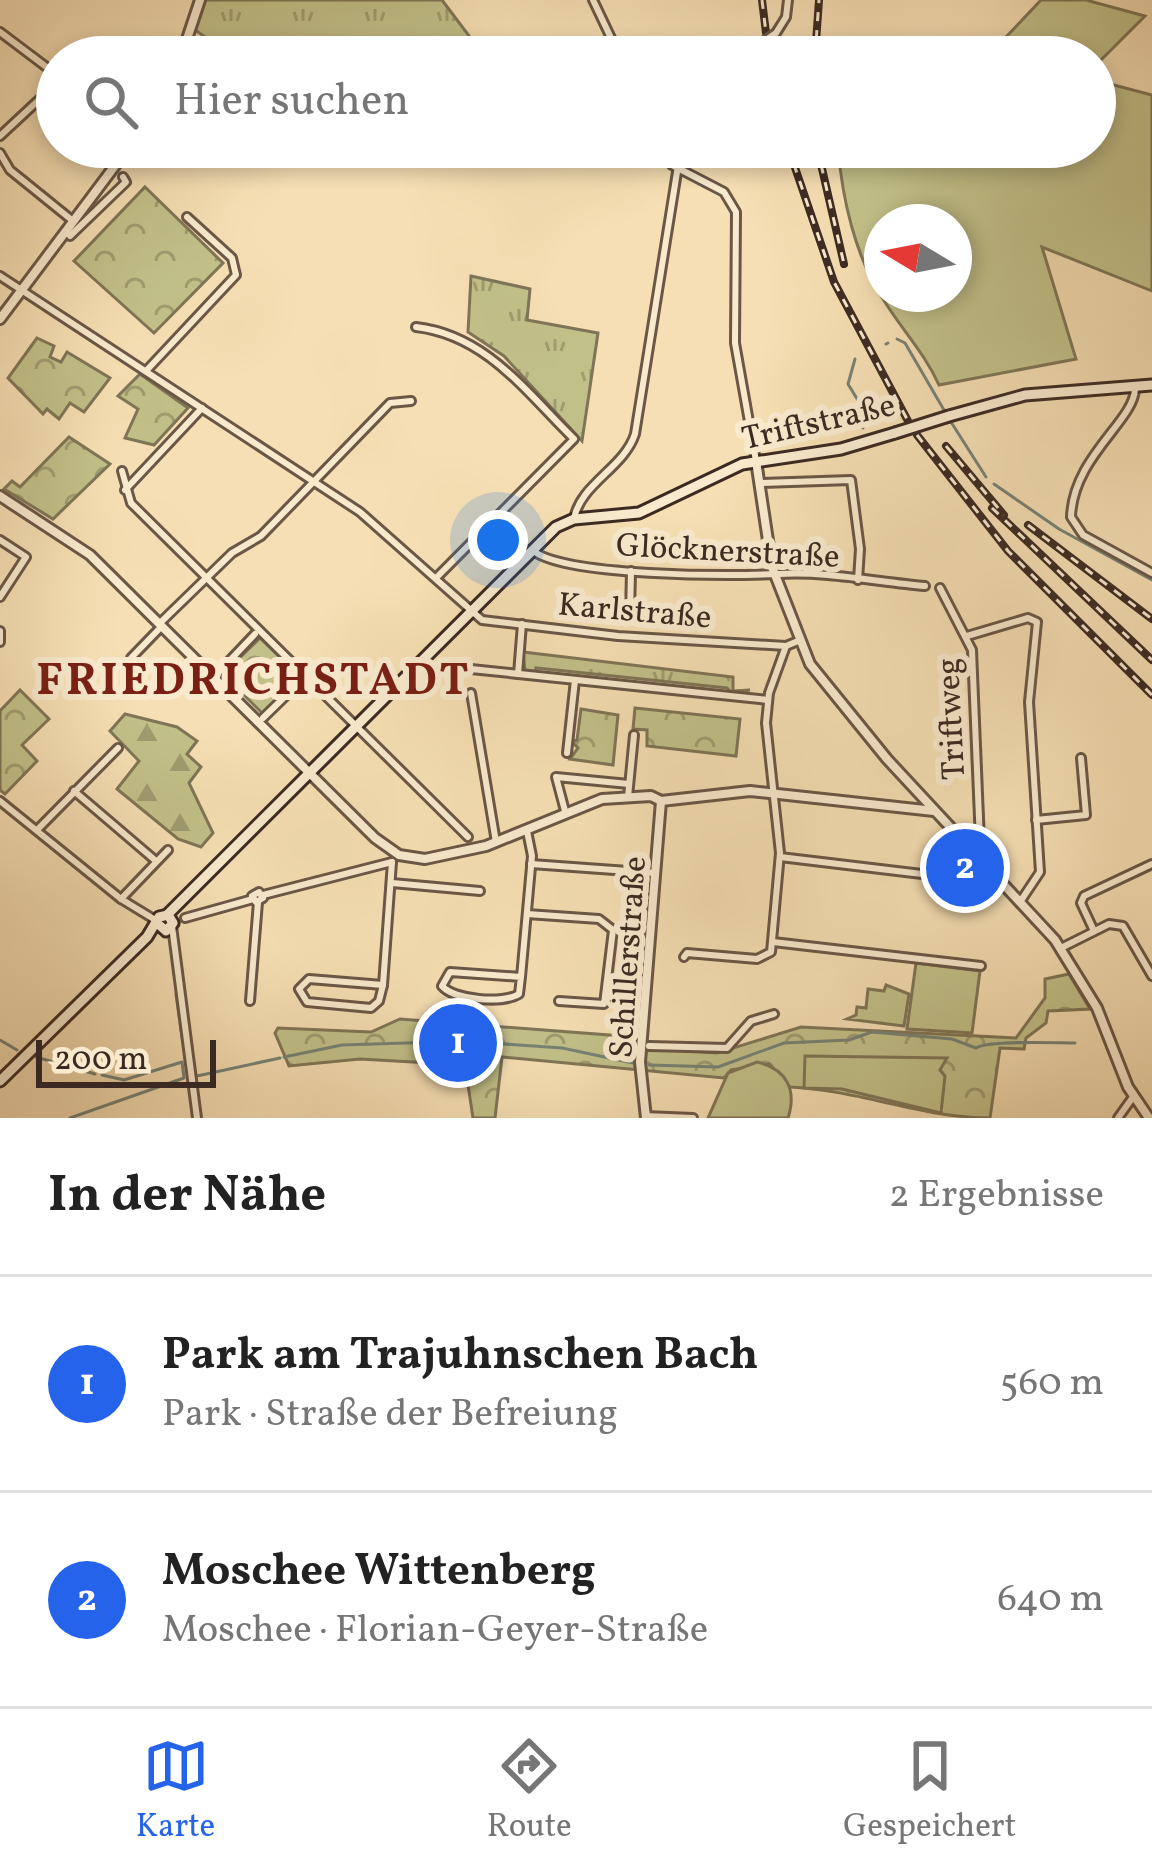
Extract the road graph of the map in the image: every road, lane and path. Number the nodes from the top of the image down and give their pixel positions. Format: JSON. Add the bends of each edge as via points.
{"nodes":[{"id":1,"x":186,"y":0,"type":"edge"},
{"id":2,"x":593,"y":0,"type":"edge"},
{"id":3,"x":788,"y":0,"type":"edge"},
{"id":4,"x":199,"y":2,"type":"edge"},
{"id":5,"x":0,"y":32,"type":"edge"},
{"id":6,"x":190,"y":36,"type":"edge"},
{"id":7,"x":610,"y":36,"type":"edge"},
{"id":8,"x":772,"y":36,"type":"edge"},
{"id":9,"x":36,"y":62,"type":"edge"},
{"id":10,"x":36,"y":100,"type":"edge"},
{"id":11,"x":0,"y":136,"type":"edge"},
{"id":12,"x":0,"y":154,"type":"edge"},
{"id":13,"x":113,"y":168,"type":"edge"},
{"id":14,"x":679,"y":168,"type":"joint"},
{"id":15,"x":123,"y":177,"type":"dead end"},
{"id":16,"x":187,"y":217,"type":"dead end"},
{"id":17,"x":73,"y":221,"type":"junction"},
{"id":18,"x":70,"y":236,"type":"dead end"},
{"id":19,"x":0,"y":276,"type":"edge"},
{"id":20,"x":20,"y":291,"type":"junction"},
{"id":21,"x":0,"y":319,"type":"edge"},
{"id":22,"x":416,"y":327,"type":"dead end"},
{"id":23,"x":146,"y":371,"type":"junction"},
{"id":24,"x":1152,"y":385,"type":"edge"},
{"id":25,"x":1135,"y":389,"type":"junction"},
{"id":26,"x":411,"y":401,"type":"dead end"},
{"id":27,"x":202,"y":408,"type":"junction"},
{"id":28,"x":756,"y":461,"type":"junction"},
{"id":29,"x":122,"y":472,"type":"dead end"},
{"id":30,"x":315,"y":481,"type":"junction"},
{"id":31,"x":759,"y":483,"type":"junction"},
{"id":32,"x":125,"y":490,"type":"junction"},
{"id":33,"x":0,"y":496,"type":"edge"},
{"id":34,"x":574,"y":519,"type":"junction"},
{"id":35,"x":0,"y":539,"type":"edge"},
{"id":36,"x":531,"y":549,"type":"junction"},
{"id":37,"x":631,"y":571,"type":"junction"},
{"id":38,"x":1152,"y":573,"type":"edge"},
{"id":39,"x":774,"y":574,"type":"junction"},
{"id":40,"x":436,"y":578,"type":"junction"},
{"id":41,"x":205,"y":579,"type":"junction"},
{"id":42,"x":858,"y":580,"type":"junction"},
{"id":43,"x":926,"y":586,"type":"dead end"},
{"id":44,"x":940,"y":588,"type":"dead end"},
{"id":45,"x":0,"y":597,"type":"edge"},
{"id":46,"x":470,"y":611,"type":"junction"},
{"id":47,"x":630,"y":615,"type":"dead end"},
{"id":48,"x":522,"y":622,"type":"junction"},
{"id":49,"x":161,"y":625,"type":"junction"},
{"id":50,"x":255,"y":634,"type":"dead end"},
{"id":51,"x":967,"y":636,"type":"junction"},
{"id":52,"x":798,"y":641,"type":"junction"},
{"id":53,"x":785,"y":646,"type":"junction"},
{"id":54,"x":131,"y":658,"type":"dead end"},
{"id":55,"x":470,"y":669,"type":"dead end"},
{"id":56,"x":518,"y":674,"type":"junction"},
{"id":57,"x":214,"y":677,"type":"junction"},
{"id":58,"x":304,"y":677,"type":"junction"},
{"id":59,"x":575,"y":680,"type":"junction"},
{"id":60,"x":472,"y":693,"type":"dead end"},
{"id":61,"x":768,"y":700,"type":"junction"},
{"id":62,"x":263,"y":718,"type":"dead end"},
{"id":63,"x":355,"y":728,"type":"junction"},
{"id":64,"x":634,"y":735,"type":"dead end"},
{"id":65,"x":118,"y":748,"type":"dead end"},
{"id":66,"x":570,"y":749,"type":"dead end"},
{"id":67,"x":1081,"y":758,"type":"dead end"},
{"id":68,"x":310,"y":772,"type":"junction"},
{"id":69,"x":629,"y":784,"type":"junction"},
{"id":70,"x":74,"y":791,"type":"junction"},
{"id":71,"x":771,"y":792,"type":"junction"},
{"id":72,"x":628,"y":797,"type":"junction"},
{"id":73,"x":0,"y":801,"type":"edge"},
{"id":74,"x":661,"y":801,"type":"junction"},
{"id":75,"x":565,"y":811,"type":"junction"},
{"id":76,"x":934,"y":811,"type":"junction"},
{"id":77,"x":1036,"y":820,"type":"junction"},
{"id":78,"x":526,"y":828,"type":"junction"},
{"id":79,"x":37,"y":830,"type":"junction"},
{"id":80,"x":468,"y":837,"type":"dead end"},
{"id":81,"x":496,"y":842,"type":"junction"},
{"id":82,"x":167,"y":850,"type":"dead end"},
{"id":83,"x":975,"y":855,"type":"junction"},
{"id":84,"x":780,"y":857,"type":"junction"},
{"id":85,"x":394,"y":858,"type":"junction"},
{"id":86,"x":156,"y":861,"type":"junction"},
{"id":87,"x":531,"y":864,"type":"junction"},
{"id":88,"x":1152,"y":864,"type":"edge"},
{"id":89,"x":656,"y":874,"type":"junction"},
{"id":90,"x":993,"y":874,"type":"junction"},
{"id":91,"x":392,"y":883,"type":"junction"},
{"id":92,"x":480,"y":891,"type":"dead end"},
{"id":93,"x":121,"y":899,"type":"junction"},
{"id":94,"x":258,"y":899,"type":"junction"},
{"id":95,"x":1021,"y":902,"type":"junction"},
{"id":96,"x":527,"y":914,"type":"junction"},
{"id":97,"x":185,"y":918,"type":"dead end"},
{"id":98,"x":164,"y":922,"type":"junction"},
{"id":99,"x":1094,"y":931,"type":"junction"},
{"id":100,"x":1152,"y":940,"type":"edge"},
{"id":101,"x":773,"y":942,"type":"junction"},
{"id":102,"x":1138,"y":947,"type":"junction"},
{"id":103,"x":1061,"y":948,"type":"junction"},
{"id":104,"x":684,"y":957,"type":"dead end"},
{"id":105,"x":981,"y":966,"type":"dead end"},
{"id":106,"x":1152,"y":976,"type":"edge"},
{"id":107,"x":521,"y":977,"type":"junction"},
{"id":108,"x":383,"y":985,"type":"junction"},
{"id":109,"x":250,"y":1001,"type":"dead end"},
{"id":110,"x":559,"y":1001,"type":"dead end"},
{"id":111,"x":774,"y":1014,"type":"dead end"},
{"id":112,"x":649,"y":1046,"type":"dead end"},
{"id":113,"x":0,"y":1081,"type":"edge"},
{"id":114,"x":1133,"y":1097,"type":"junction"},
{"id":115,"x":646,"y":1117,"type":"edge"},
{"id":116,"x":197,"y":1118,"type":"edge"},
{"id":117,"x":694,"y":1118,"type":"edge"},
{"id":118,"x":1118,"y":1118,"type":"edge"},
{"id":119,"x":1149,"y":1118,"type":"edge"}],
"edges":[{"from":1,"to":4,"type":"street"},
{"from":2,"to":7,"type":"street"},
{"from":3,"to":8,"type":"street","bridge":true},
{"from":4,"to":6,"type":"street"},
{"from":5,"to":9,"type":"street"},
{"from":10,"to":11,"type":"street"},
{"from":12,"to":17,"type":"street"},
{"from":13,"to":17,"type":"street"},
{"from":14,"to":28,"type":"street","via":[[724,192],[738,217],[735,343]]},
{"from":14,"to":34,"type":"street","via":[[635,434]]},
{"from":15,"to":18,"type":"street"},
{"from":16,"to":23,"type":"street","via":[[232,258],[236,275]]},
{"from":17,"to":20,"type":"street"},
{"from":19,"to":20,"type":"street"},
{"from":20,"to":21,"type":"street"},
{"from":20,"to":23,"type":"street"},
{"from":22,"to":40,"type":"street","via":[[478,346],[574,439]]},
{"from":23,"to":27,"type":"street"},
{"from":24,"to":25,"type":"main road","name":"Triftstraße"},
{"from":25,"to":28,"type":"main road","name":"Triftstraße","bridge":true,"via":[[1040,392],[841,449]]},
{"from":25,"to":38,"type":"street","via":[[1132,405],[1087,462],[1071,517],[1083,535]]},
{"from":26,"to":30,"type":"street","via":[[390,403]]},
{"from":27,"to":30,"type":"street"},
{"from":27,"to":32,"type":"street"},
{"from":28,"to":31,"type":"street"},
{"from":28,"to":34,"type":"main road","name":"Triftstraße","via":[[639,513]]},
{"from":29,"to":32,"type":"street"},
{"from":30,"to":40,"type":"street"},
{"from":30,"to":41,"type":"street"},
{"from":31,"to":39,"type":"street"},
{"from":31,"to":42,"type":"street","via":[[851,480]]},
{"from":32,"to":41,"type":"street"},
{"from":33,"to":49,"type":"street","via":[[90,555]]},
{"from":34,"to":36,"type":"main road"},
{"from":35,"to":45,"type":"street","via":[[26,556]]},
{"from":36,"to":37,"type":"street","name":"Glöcknerstraße"},
{"from":36,"to":46,"type":"main road"},
{"from":37,"to":39,"type":"street","name":"Glöcknerstraße"},
{"from":37,"to":47,"type":"street"},
{"from":39,"to":42,"type":"street","name":"Glöcknerstraße"},
{"from":39,"to":52,"type":"street"},
{"from":40,"to":46,"type":"street"},
{"from":41,"to":49,"type":"street"},
{"from":41,"to":58,"type":"street"},
{"from":42,"to":43,"type":"street","name":"Glöcknerstraße"},
{"from":44,"to":51,"type":"street","name":"Triftweg"},
{"from":46,"to":48,"type":"street","name":"Karlstraße","via":[[486,622]]},
{"from":46,"to":63,"type":"main road"},
{"from":48,"to":53,"type":"street","name":"Karlstraße","via":[[618,637]]},
{"from":48,"to":56,"type":"street"},
{"from":49,"to":54,"type":"street"},
{"from":49,"to":57,"type":"street"},
{"from":50,"to":57,"type":"street"},
{"from":51,"to":77,"type":"street","via":[[1037,622],[1029,702]]},
{"from":51,"to":83,"type":"street","name":"Triftweg"},
{"from":52,"to":53,"type":"street","name":"Karlstraße"},
{"from":52,"to":76,"type":"street","via":[[834,697]]},
{"from":53,"to":61,"type":"street"},
{"from":55,"to":56,"type":"street"},
{"from":56,"to":59,"type":"street"},
{"from":57,"to":68,"type":"street"},
{"from":58,"to":62,"type":"street"},
{"from":58,"to":63,"type":"street"},
{"from":59,"to":61,"type":"street"},
{"from":59,"to":66,"type":"street"},
{"from":60,"to":81,"type":"street"},
{"from":61,"to":71,"type":"street"},
{"from":63,"to":68,"type":"main road"},
{"from":63,"to":80,"type":"street"},
{"from":64,"to":69,"type":"street"},
{"from":65,"to":70,"type":"street"},
{"from":67,"to":77,"type":"street","via":[[1086,815]]},
{"from":68,"to":85,"type":"street"},
{"from":68,"to":98,"type":"main road"},
{"from":69,"to":72,"type":"street"},
{"from":69,"to":75,"type":"street","via":[[556,777]]},
{"from":70,"to":79,"type":"street"},
{"from":70,"to":86,"type":"street"},
{"from":71,"to":74,"type":"street"},
{"from":71,"to":76,"type":"street"},
{"from":71,"to":84,"type":"street"},
{"from":72,"to":74,"type":"street"},
{"from":72,"to":75,"type":"street"},
{"from":73,"to":79,"type":"street"},
{"from":74,"to":89,"type":"street","name":"Schillerstraße"},
{"from":75,"to":78,"type":"street"},
{"from":76,"to":83,"type":"street"},
{"from":77,"to":95,"type":"street","via":[[1040,877]]},
{"from":78,"to":81,"type":"street"},
{"from":78,"to":87,"type":"street"},
{"from":79,"to":93,"type":"street"},
{"from":81,"to":85,"type":"street"},
{"from":82,"to":86,"type":"street"},
{"from":83,"to":90,"type":"street"},
{"from":84,"to":90,"type":"street","via":[[972,880]]},
{"from":84,"to":101,"type":"street"},
{"from":85,"to":91,"type":"street"},
{"from":85,"to":94,"type":"street"},
{"from":86,"to":93,"type":"street"},
{"from":87,"to":89,"type":"street"},
{"from":87,"to":96,"type":"street"},
{"from":88,"to":99,"type":"street","via":[[1084,896]]},
{"from":89,"to":115,"type":"street","name":"Schillerstraße","via":[[640,1062]]},
{"from":90,"to":95,"type":"street"},
{"from":91,"to":92,"type":"street"},
{"from":91,"to":108,"type":"street"},
{"from":93,"to":98,"type":"street"},
{"from":94,"to":97,"type":"street"},
{"from":94,"to":109,"type":"street"},
{"from":95,"to":103,"type":"street"},
{"from":96,"to":107,"type":"street"},
{"from":96,"to":110,"type":"street","via":[[603,920],[613,930],[604,1004]]},
{"from":98,"to":113,"type":"main road"},
{"from":98,"to":116,"type":"street","via":[[174,941]]},
{"from":99,"to":102,"type":"street","via":[[1123,926]]},
{"from":99,"to":103,"type":"street"},
{"from":100,"to":102,"type":"street"},
{"from":101,"to":104,"type":"street","via":[[764,958]]},
{"from":101,"to":105,"type":"street"},
{"from":102,"to":106,"type":"street"},
{"from":103,"to":114,"type":"street","via":[[1097,1008]]},
{"from":107,"to":107,"type":"street","via":[[450,972],[442,986],[452,994],[512,999]]},
{"from":108,"to":108,"type":"street","via":[[309,979],[298,989],[307,1002],[371,1008]]},
{"from":111,"to":112,"type":"street","via":[[752,1021],[731,1047],[717,1051]]},
{"from":114,"to":118,"type":"street"},
{"from":114,"to":119,"type":"street"},
{"from":115,"to":117,"type":"street"}]}
